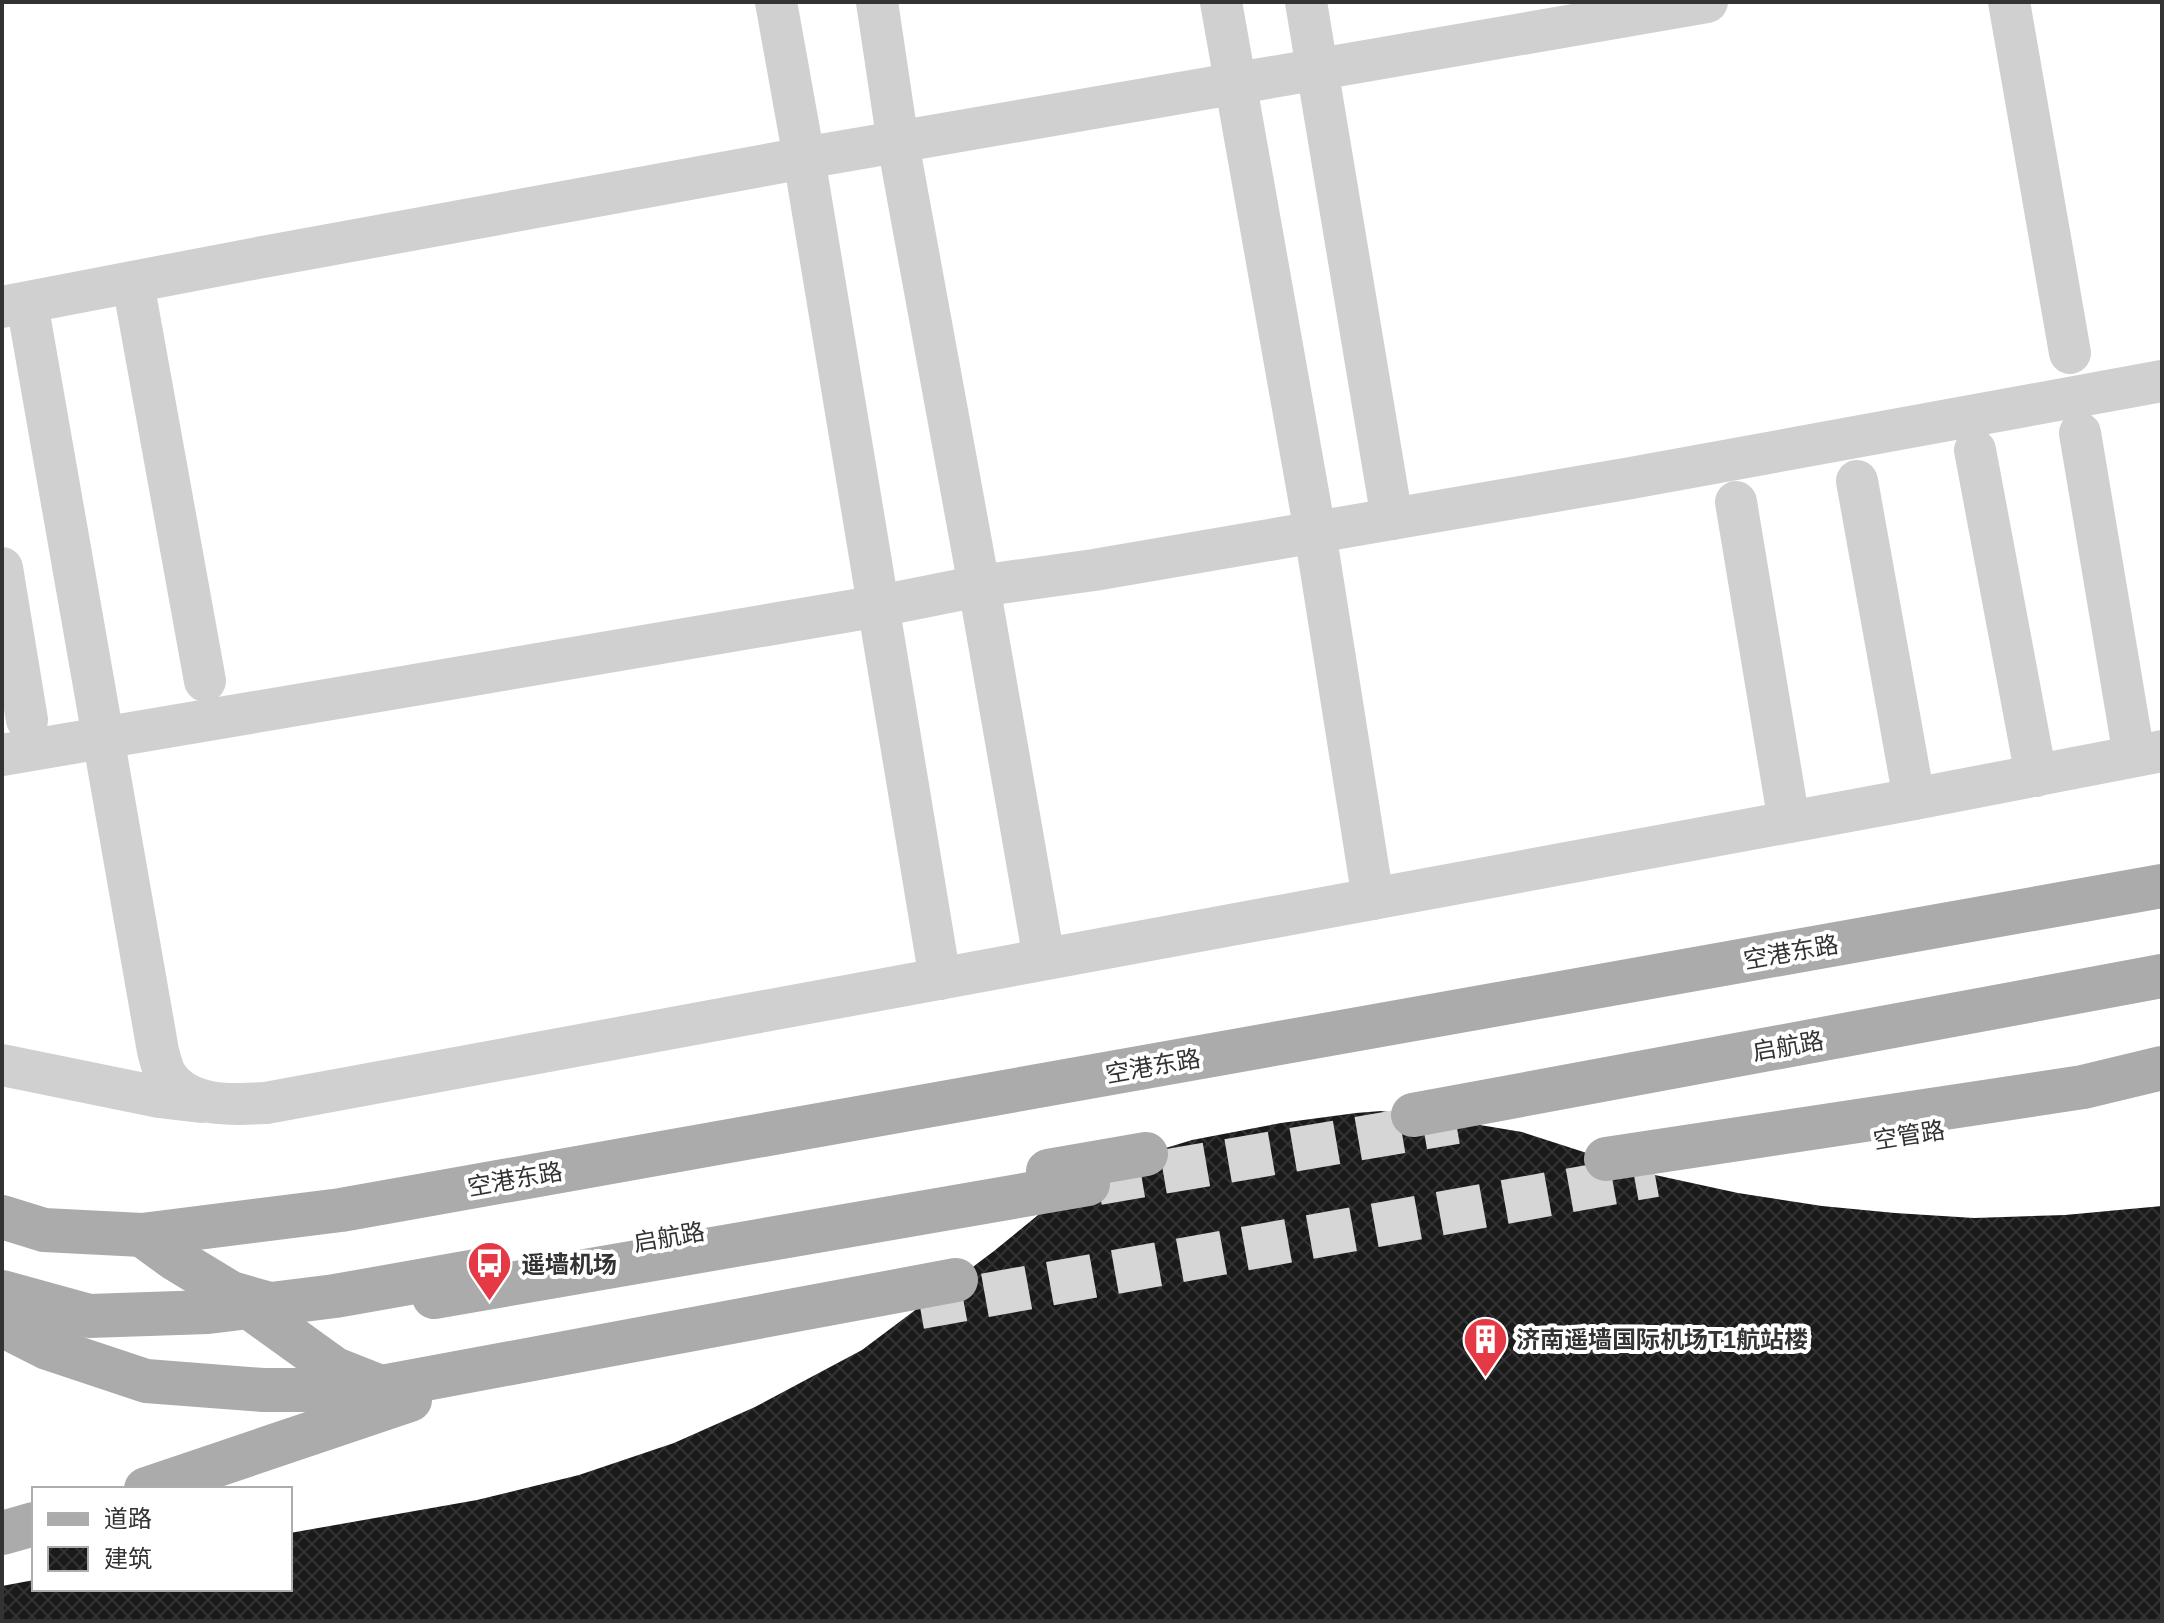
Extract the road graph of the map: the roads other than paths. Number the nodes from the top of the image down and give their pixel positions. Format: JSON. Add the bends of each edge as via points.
{"nodes":[{"id":1,"x":776,"y":2,"type":"edge"},
{"id":2,"x":877,"y":2,"type":"edge"},
{"id":3,"x":1221,"y":2,"type":"edge"},
{"id":4,"x":1306,"y":2,"type":"edge"},
{"id":5,"x":1707,"y":2,"type":"edge"},
{"id":6,"x":2009,"y":2,"type":"edge"},
{"id":7,"x":1317,"y":70,"type":"junction"},
{"id":8,"x":1234,"y":84,"type":"junction"},
{"id":9,"x":898,"y":143,"type":"junction"},
{"id":10,"x":804,"y":158,"type":"junction"},
{"id":11,"x":133,"y":283,"type":"junction"},
{"id":12,"x":15,"y":305,"type":"edge"},
{"id":13,"x":2070,"y":353,"type":"dead end"},
{"id":14,"x":2162,"y":381,"type":"edge"},
{"id":15,"x":2080,"y":433,"type":"dead end"},
{"id":16,"x":1975,"y":450,"type":"dead end"},
{"id":17,"x":1857,"y":481,"type":"dead end"},
{"id":18,"x":1736,"y":502,"type":"dead end"},
{"id":19,"x":1392,"y":519,"type":"junction"},
{"id":20,"x":1315,"y":532,"type":"junction"},
{"id":21,"x":2,"y":568,"type":"edge"},
{"id":22,"x":979,"y":586,"type":"junction"},
{"id":23,"x":879,"y":606,"type":"junction"},
{"id":24,"x":205,"y":681,"type":"dead end"},
{"id":25,"x":27,"y":720,"type":"dead end"},
{"id":26,"x":104,"y":739,"type":"junction"},
{"id":27,"x":2148,"y":753,"type":"edge"},
{"id":28,"x":2,"y":755,"type":"edge"},
{"id":29,"x":2036,"y":776,"type":"junction"},
{"id":30,"x":1914,"y":799,"type":"junction"},
{"id":31,"x":1789,"y":822,"type":"junction"},
{"id":32,"x":2162,"y":886,"type":"edge"},
{"id":33,"x":1373,"y":899,"type":"junction"},
{"id":34,"x":1044,"y":959,"type":"junction"},
{"id":35,"x":2162,"y":976,"type":"edge"},
{"id":36,"x":940,"y":979,"type":"junction"},
{"id":37,"x":2162,"y":988,"type":"edge"},
{"id":38,"x":2,"y":1065,"type":"edge"},
{"id":39,"x":2162,"y":1068,"type":"edge"},
{"id":40,"x":2162,"y":1091,"type":"edge"},
{"id":41,"x":231,"y":1106,"type":"junction"},
{"id":42,"x":1413,"y":1115,"type":"tunnel mouth"},
{"id":43,"x":1457,"y":1121,"type":"tunnel mouth"},
{"id":44,"x":1146,"y":1154,"type":"dead end"},
{"id":45,"x":1606,"y":1159,"type":"dead end"},
{"id":46,"x":1655,"y":1175,"type":"tunnel mouth"},
{"id":47,"x":1088,"y":1184,"type":"tunnel mouth"},
{"id":48,"x":2,"y":1217,"type":"edge"},
{"id":49,"x":142,"y":1235,"type":"junction"},
{"id":50,"x":956,"y":1280,"type":"tunnel mouth"},
{"id":51,"x":2,"y":1292,"type":"edge"},
{"id":52,"x":231,"y":1293,"type":"junction"},
{"id":53,"x":920,"y":1307,"type":"tunnel mouth"},
{"id":54,"x":2,"y":1325,"type":"edge"},
{"id":55,"x":410,"y":1400,"type":"junction"},
{"id":56,"x":152,"y":1487,"type":"edge"},
{"id":57,"x":32,"y":1525,"type":"edge"},
{"id":58,"x":2,"y":1533,"type":"edge"}],
"edges":[{"from":1,"to":10,"type":"lane"},
{"from":2,"to":9,"type":"lane"},
{"from":3,"to":8,"type":"lane"},
{"from":4,"to":7,"type":"lane"},
{"from":5,"to":7,"type":"lane"},
{"from":6,"to":13,"type":"lane"},
{"from":7,"to":8,"type":"lane"},
{"from":7,"to":19,"type":"lane"},
{"from":8,"to":9,"type":"lane"},
{"from":8,"to":20,"type":"lane"},
{"from":9,"to":10,"type":"lane"},
{"from":9,"to":22,"type":"lane"},
{"from":10,"to":11,"type":"lane"},
{"from":10,"to":23,"type":"lane"},
{"from":11,"to":12,"type":"lane"},
{"from":11,"to":24,"type":"lane"},
{"from":12,"to":26,"type":"lane"},
{"from":14,"to":19,"type":"lane"},
{"from":15,"to":27,"type":"lane"},
{"from":16,"to":29,"type":"lane"},
{"from":17,"to":30,"type":"lane"},
{"from":18,"to":31,"type":"lane"},
{"from":19,"to":20,"type":"lane"},
{"from":20,"to":22,"type":"lane"},
{"from":20,"to":33,"type":"lane"},
{"from":21,"to":25,"type":"lane"},
{"from":22,"to":23,"type":"lane"},
{"from":22,"to":34,"type":"lane"},
{"from":23,"to":26,"type":"lane"},
{"from":23,"to":36,"type":"lane"},
{"from":26,"to":28,"type":"lane"},
{"from":26,"to":41,"type":"lane","via":[[166,1075],[180,1090]]},
{"from":27,"to":29,"type":"lane"},
{"from":29,"to":30,"type":"lane"},
{"from":30,"to":31,"type":"lane"},
{"from":31,"to":33,"type":"lane"},
{"from":32,"to":49,"type":"main road","name":"空港东路","via":[[341,1210]]},
{"from":33,"to":34,"type":"lane"},
{"from":34,"to":36,"type":"lane"},
{"from":35,"to":42,"type":"main road","name":"启航路"},
{"from":36,"to":41,"type":"lane"},
{"from":37,"to":43,"type":"main road","via":[[2134,1005]]},
{"from":38,"to":41,"type":"lane"},
{"from":39,"to":45,"type":"main road","via":[[2083,1087]]},
{"from":40,"to":46,"type":"main road","name":"空管路"},
{"from":44,"to":51,"type":"main road","name":"启航路","bridge":true,"via":[[335,1296],[208,1312],[89,1316]]},
{"from":47,"to":52,"type":"main road","via":[[496,1288],[308,1315]]},
{"from":48,"to":49,"type":"main road","name":"空港东路","via":[[44,1230]]},
{"from":49,"to":52,"type":"main road"},
{"from":50,"to":54,"type":"main road","bridge":true,"via":[[366,1390],[263,1390],[146,1381],[47,1348]]},
{"from":52,"to":55,"type":"main road","via":[[335,1369]]},
{"from":53,"to":55,"type":"main road"},
{"from":55,"to":56,"type":"main road"},
{"from":57,"to":58,"type":"main road"}]}
